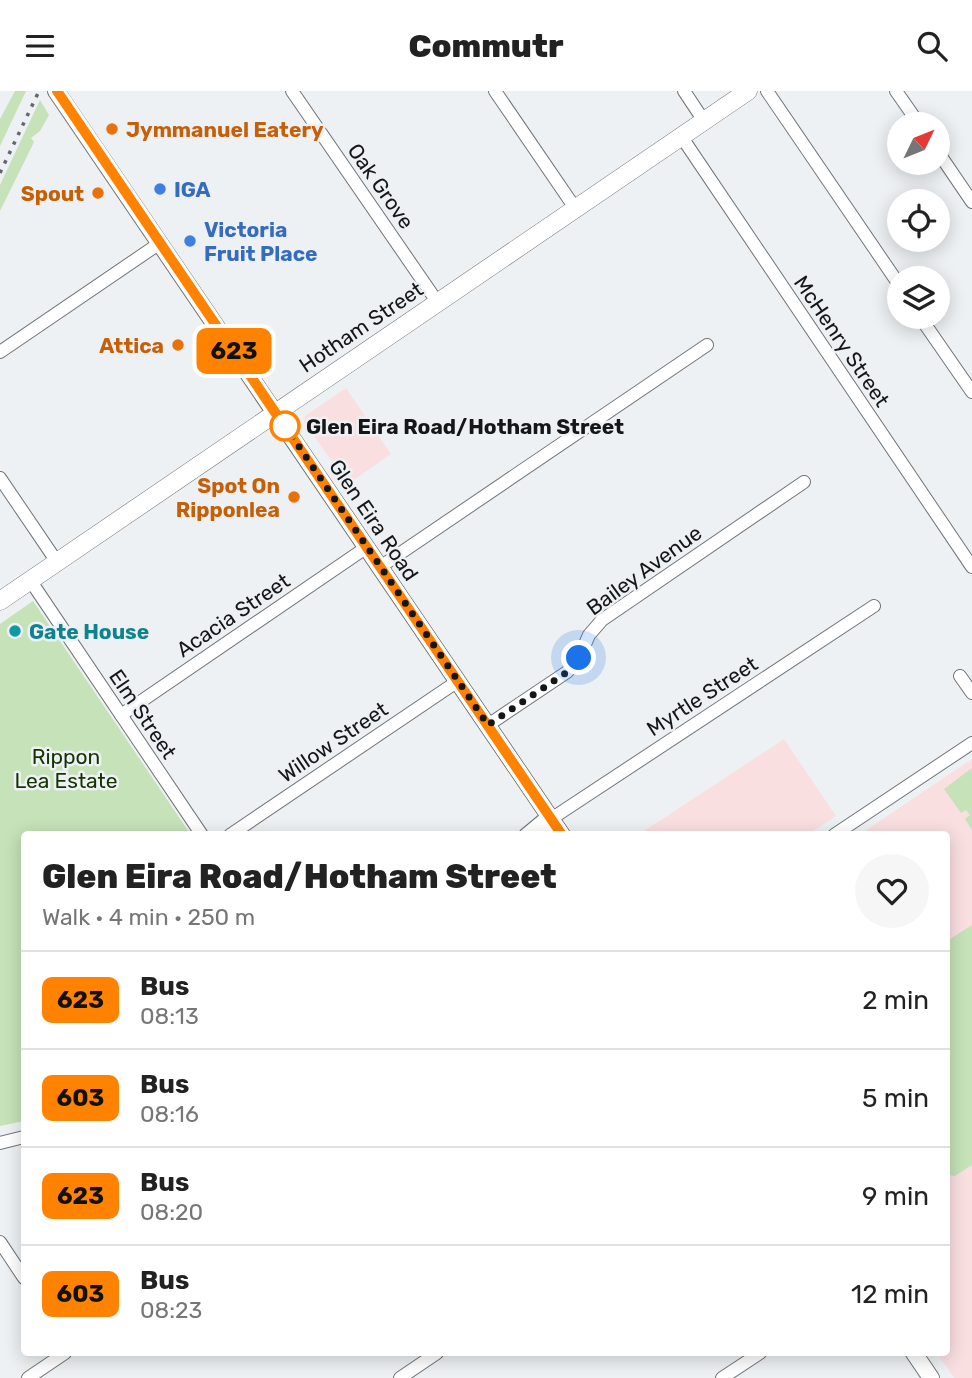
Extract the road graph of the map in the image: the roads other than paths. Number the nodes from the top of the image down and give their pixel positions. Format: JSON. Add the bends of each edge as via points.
{"nodes":[{"id":1,"x":57,"y":91,"type":"edge"},
{"id":2,"x":292,"y":91,"type":"edge"},
{"id":3,"x":495,"y":91,"type":"edge"},
{"id":4,"x":684,"y":91,"type":"edge"},
{"id":5,"x":748,"y":91,"type":"edge"},
{"id":6,"x":766,"y":91,"type":"edge"},
{"id":7,"x":896,"y":91,"type":"edge"},
{"id":8,"x":911,"y":112,"type":"edge"},
{"id":9,"x":704,"y":121,"type":"junction"},
{"id":10,"x":681,"y":136,"type":"junction"},
{"id":11,"x":950,"y":170,"type":"edge"},
{"id":12,"x":972,"y":202,"type":"edge"},
{"id":13,"x":575,"y":208,"type":"junction"},
{"id":14,"x":160,"y":243,"type":"junction"},
{"id":15,"x":887,"y":267,"type":"edge"},
{"id":16,"x":438,"y":303,"type":"junction"},
{"id":17,"x":928,"y":329,"type":"edge"},
{"id":18,"x":707,"y":345,"type":"dead end"},
{"id":19,"x":0,"y":352,"type":"edge"},
{"id":20,"x":972,"y":392,"type":"edge"},
{"id":21,"x":277,"y":413,"type":"junction"},
{"id":22,"x":0,"y":478,"type":"edge"},
{"id":23,"x":804,"y":482,"type":"dead end"},
{"id":24,"x":367,"y":547,"type":"junction"},
{"id":25,"x":57,"y":562,"type":"junction"},
{"id":26,"x":380,"y":567,"type":"junction"},
{"id":27,"x":972,"y":567,"type":"edge"},
{"id":28,"x":30,"y":580,"type":"junction"},
{"id":29,"x":0,"y":601,"type":"edge"},
{"id":30,"x":874,"y":606,"type":"dead end"},
{"id":31,"x":960,"y":675,"type":"dead end"},
{"id":32,"x":458,"y":681,"type":"junction"},
{"id":33,"x":972,"y":693,"type":"edge"},
{"id":34,"x":121,"y":715,"type":"junction"},
{"id":35,"x":488,"y":725,"type":"junction"},
{"id":36,"x":972,"y":743,"type":"edge"},
{"id":37,"x":554,"y":823,"type":"edge"},
{"id":38,"x":199,"y":831,"type":"edge"},
{"id":39,"x":236,"y":831,"type":"edge"},
{"id":40,"x":534,"y":831,"type":"edge"},
{"id":41,"x":840,"y":831,"type":"edge"},
{"id":42,"x":21,"y":1138,"type":"edge"},
{"id":43,"x":0,"y":1143,"type":"edge"},
{"id":44,"x":0,"y":1242,"type":"edge"},
{"id":45,"x":21,"y":1274,"type":"edge"},
{"id":46,"x":61,"y":1356,"type":"edge"},
{"id":47,"x":433,"y":1356,"type":"edge"},
{"id":48,"x":755,"y":1356,"type":"edge"},
{"id":49,"x":916,"y":1356,"type":"edge"},
{"id":50,"x":28,"y":1378,"type":"edge"},
{"id":51,"x":400,"y":1378,"type":"edge"},
{"id":52,"x":722,"y":1378,"type":"edge"},
{"id":53,"x":931,"y":1378,"type":"edge"}],
"edges":[{"from":1,"to":14,"type":"main road","name":"Glen Eira Road"},
{"from":2,"to":16,"type":"street","name":"Oak Grove"},
{"from":3,"to":13,"type":"street"},
{"from":4,"to":9,"type":"street"},
{"from":5,"to":9,"type":"main road","name":"Hotham Street"},
{"from":6,"to":15,"type":"street"},
{"from":7,"to":8,"type":"street"},
{"from":9,"to":10,"type":"main road","name":"Hotham Street"},
{"from":10,"to":13,"type":"main road","name":"Hotham Street"},
{"from":10,"to":27,"type":"street","name":"McHenry Street"},
{"from":11,"to":12,"type":"street"},
{"from":13,"to":16,"type":"main road","name":"Hotham Street"},
{"from":14,"to":19,"type":"street"},
{"from":14,"to":21,"type":"main road","name":"Glen Eira Road"},
{"from":16,"to":21,"type":"main road","name":"Hotham Street"},
{"from":17,"to":20,"type":"street"},
{"from":18,"to":26,"type":"street"},
{"from":21,"to":24,"type":"main road","name":"Glen Eira Road"},
{"from":21,"to":25,"type":"main road","name":"Hotham Street"},
{"from":22,"to":25,"type":"street"},
{"from":23,"to":35,"type":"street","name":"Bailey Avenue","via":[[602,620],[567,672]]},
{"from":24,"to":26,"type":"main road","name":"Glen Eira Road"},
{"from":24,"to":34,"type":"street","name":"Acacia Street"},
{"from":25,"to":28,"type":"main road","name":"Hotham Street"},
{"from":26,"to":32,"type":"main road","name":"Glen Eira Road"},
{"from":28,"to":29,"type":"main road","name":"Hotham Street"},
{"from":28,"to":34,"type":"street","name":"Elm Street"},
{"from":30,"to":37,"type":"street","name":"Myrtle Street"},
{"from":31,"to":33,"type":"street"},
{"from":32,"to":35,"type":"main road","name":"Glen Eira Road"},
{"from":32,"to":39,"type":"street","name":"Willow Street"},
{"from":34,"to":38,"type":"street","name":"Elm Street"},
{"from":35,"to":37,"type":"main road","name":"Glen Eira Road"},
{"from":36,"to":41,"type":"street"},
{"from":37,"to":40,"type":"street"},
{"from":42,"to":43,"type":"street"},
{"from":44,"to":45,"type":"street"},
{"from":46,"to":50,"type":"street"},
{"from":47,"to":51,"type":"street"},
{"from":48,"to":52,"type":"street"},
{"from":49,"to":53,"type":"main road"}]}
